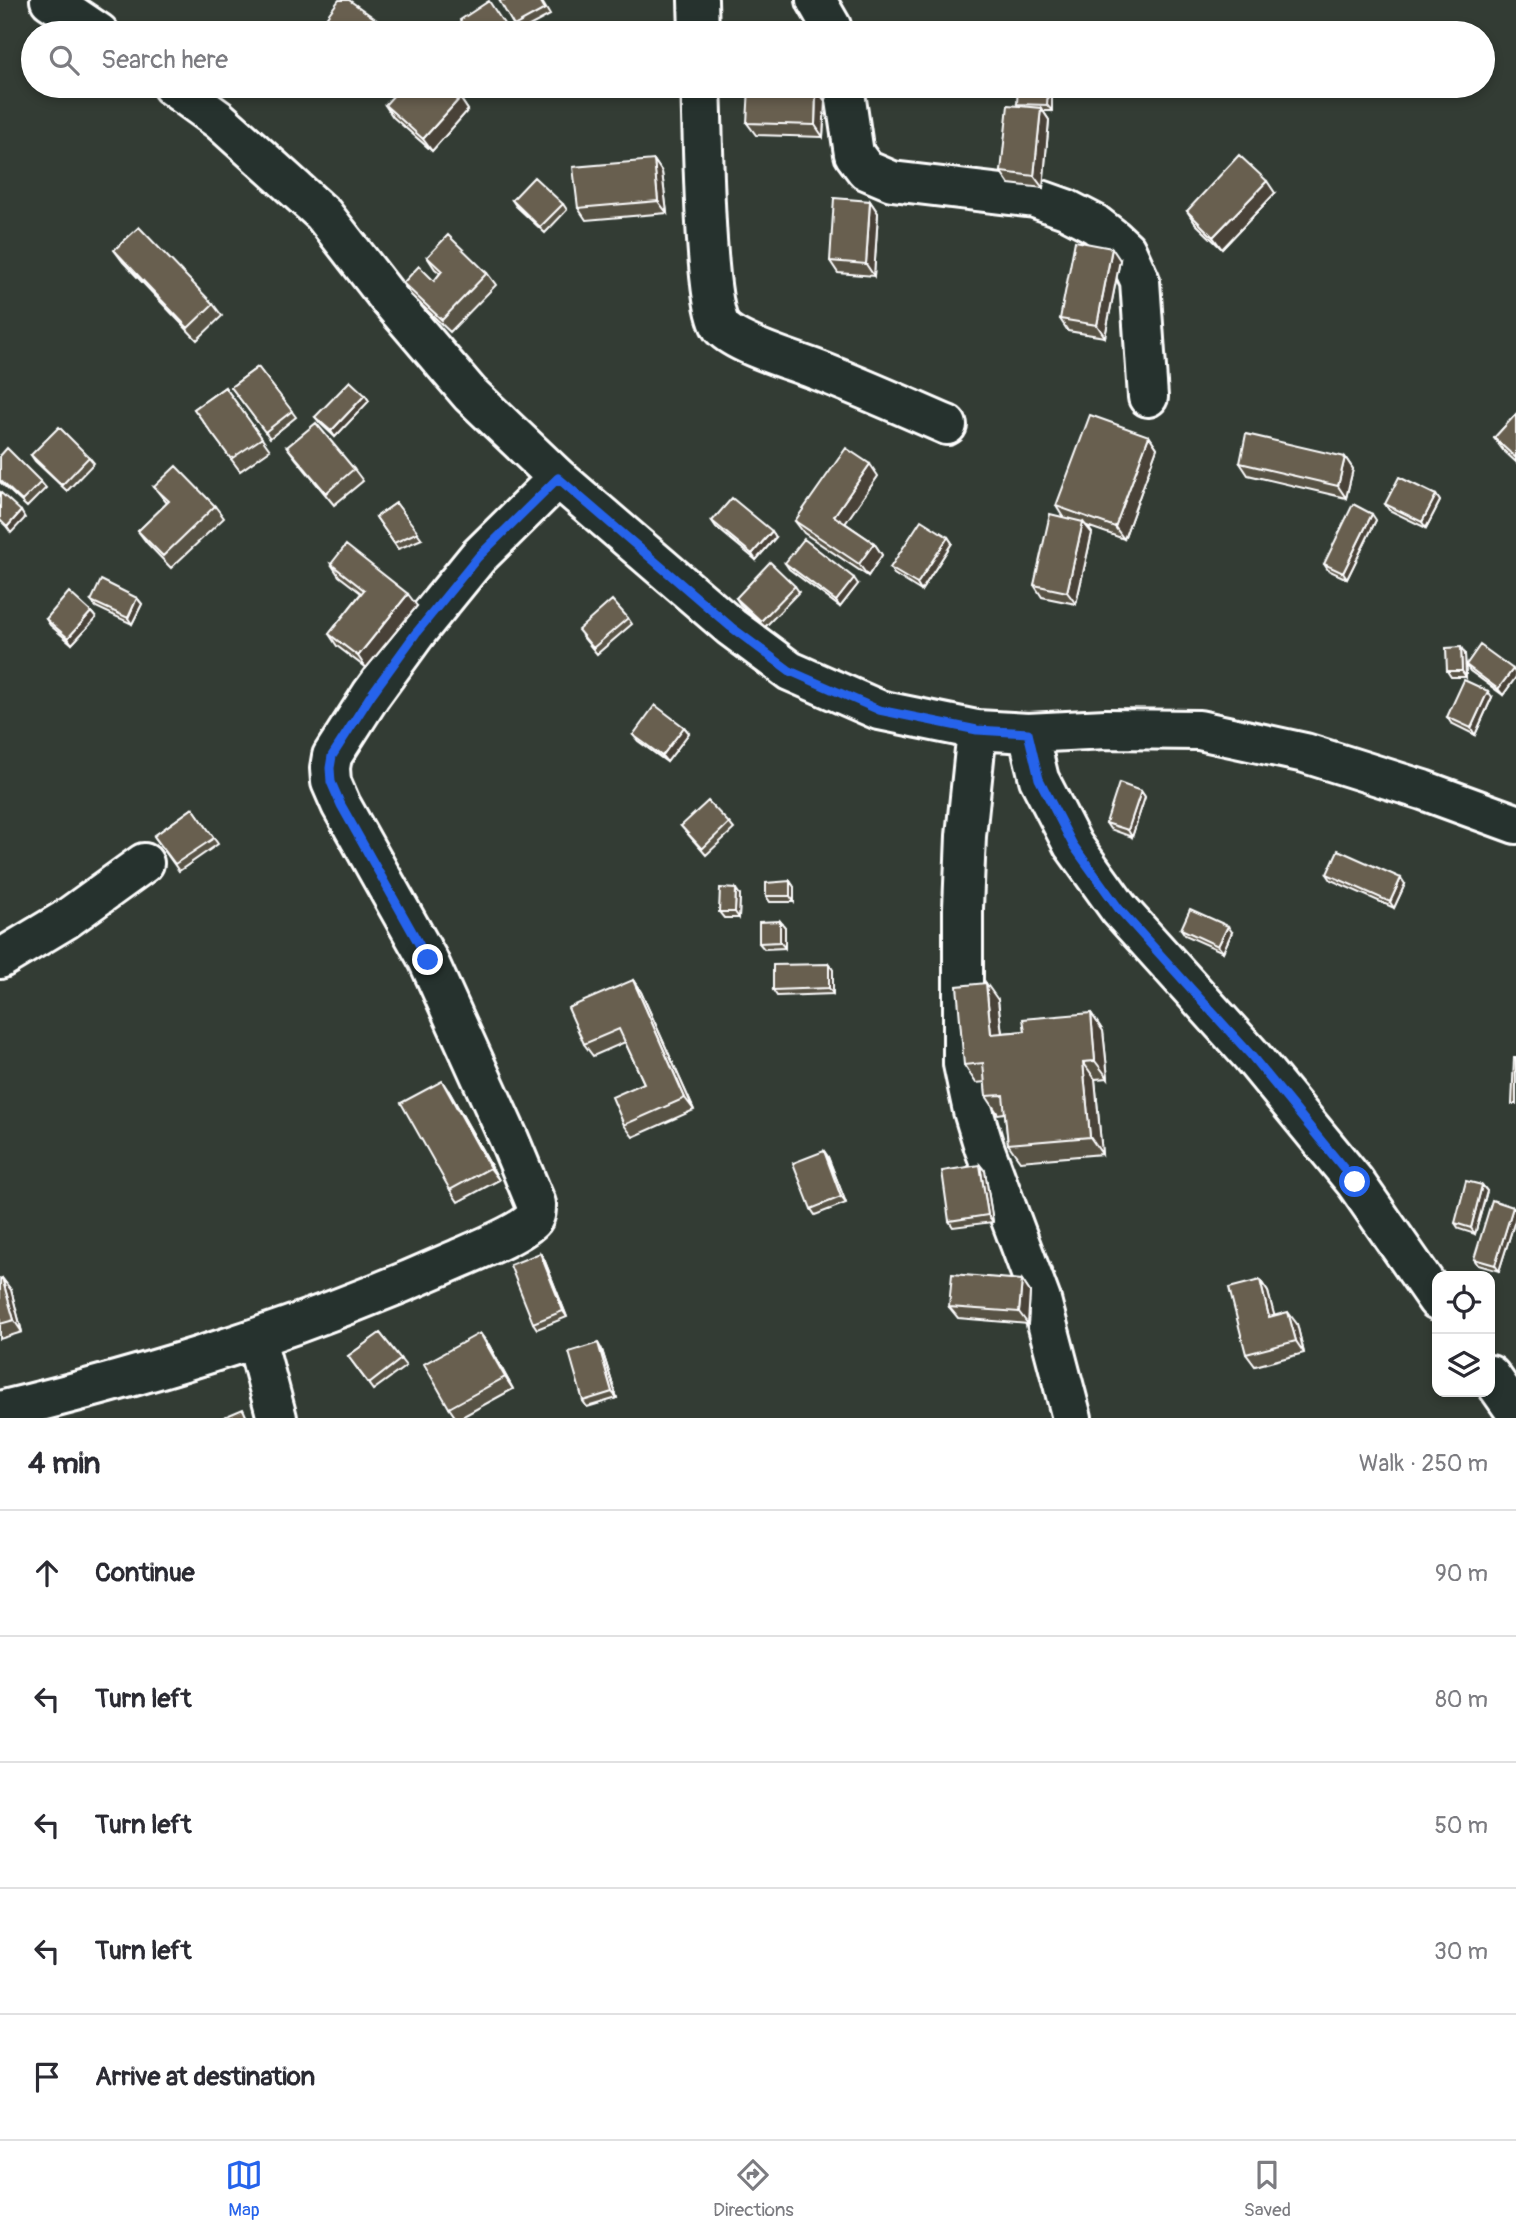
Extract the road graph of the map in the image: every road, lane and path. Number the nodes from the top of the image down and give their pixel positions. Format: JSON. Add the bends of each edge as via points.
{"nodes":[{"id":1,"x":50,"y":0,"type":"edge"},
{"id":2,"x":698,"y":0,"type":"edge"},
{"id":3,"x":816,"y":0,"type":"edge"},
{"id":4,"x":81,"y":21,"type":"edge"},
{"id":5,"x":699,"y":21,"type":"edge"},
{"id":6,"x":828,"y":21,"type":"edge"},
{"id":7,"x":189,"y":98,"type":"edge"},
{"id":8,"x":702,"y":98,"type":"edge"},
{"id":9,"x":846,"y":98,"type":"edge"},
{"id":10,"x":1148,"y":397,"type":"dead end"},
{"id":11,"x":947,"y":425,"type":"dead end"},
{"id":12,"x":558,"y":478,"type":"junction"},
{"id":13,"x":977,"y":730,"type":"junction"},
{"id":14,"x":1028,"y":733,"type":"junction"},
{"id":15,"x":1516,"y":824,"type":"edge"},
{"id":16,"x":144,"y":863,"type":"dead end"},
{"id":17,"x":0,"y":960,"type":"edge"},
{"id":18,"x":1432,"y":1293,"type":"edge"},
{"id":19,"x":257,"y":1339,"type":"junction"},
{"id":20,"x":1495,"y":1382,"type":"edge"},
{"id":21,"x":0,"y":1411,"type":"edge"},
{"id":22,"x":1516,"y":1412,"type":"edge"},
{"id":23,"x":277,"y":1418,"type":"edge"},
{"id":24,"x":1072,"y":1418,"type":"edge"}],
"edges":[{"from":1,"to":4,"type":"street"},
{"from":2,"to":5,"type":"street"},
{"from":3,"to":6,"type":"street"},
{"from":7,"to":12,"type":"street","via":[[323,214],[470,394]]},
{"from":8,"to":11,"type":"street","via":[[710,280],[721,328]]},
{"from":9,"to":10,"type":"street","via":[[855,154],[866,170],[892,181],[1035,198],[1066,209],[1120,244],[1140,281]]},
{"from":12,"to":13,"type":"street","via":[[731,627],[790,671],[879,710]]},
{"from":12,"to":19,"type":"street","via":[[478,557],[416,633],[332,756],[330,768],[341,805],[428,960],[509,1139],[536,1214],[520,1230],[477,1251]]},
{"from":13,"to":14,"type":"street"},
{"from":13,"to":24,"type":"street","via":[[966,836],[963,1064],[984,1147],[1041,1300]]},
{"from":14,"to":15,"type":"street","via":[[1199,730],[1305,753]]},
{"from":14,"to":18,"type":"street","via":[[1039,779],[1073,845],[1119,909],[1250,1054],[1346,1171]]},
{"from":16,"to":17,"type":"street"},
{"from":19,"to":21,"type":"street","via":[[81,1392]]},
{"from":19,"to":23,"type":"street"},
{"from":20,"to":22,"type":"street"}]}
